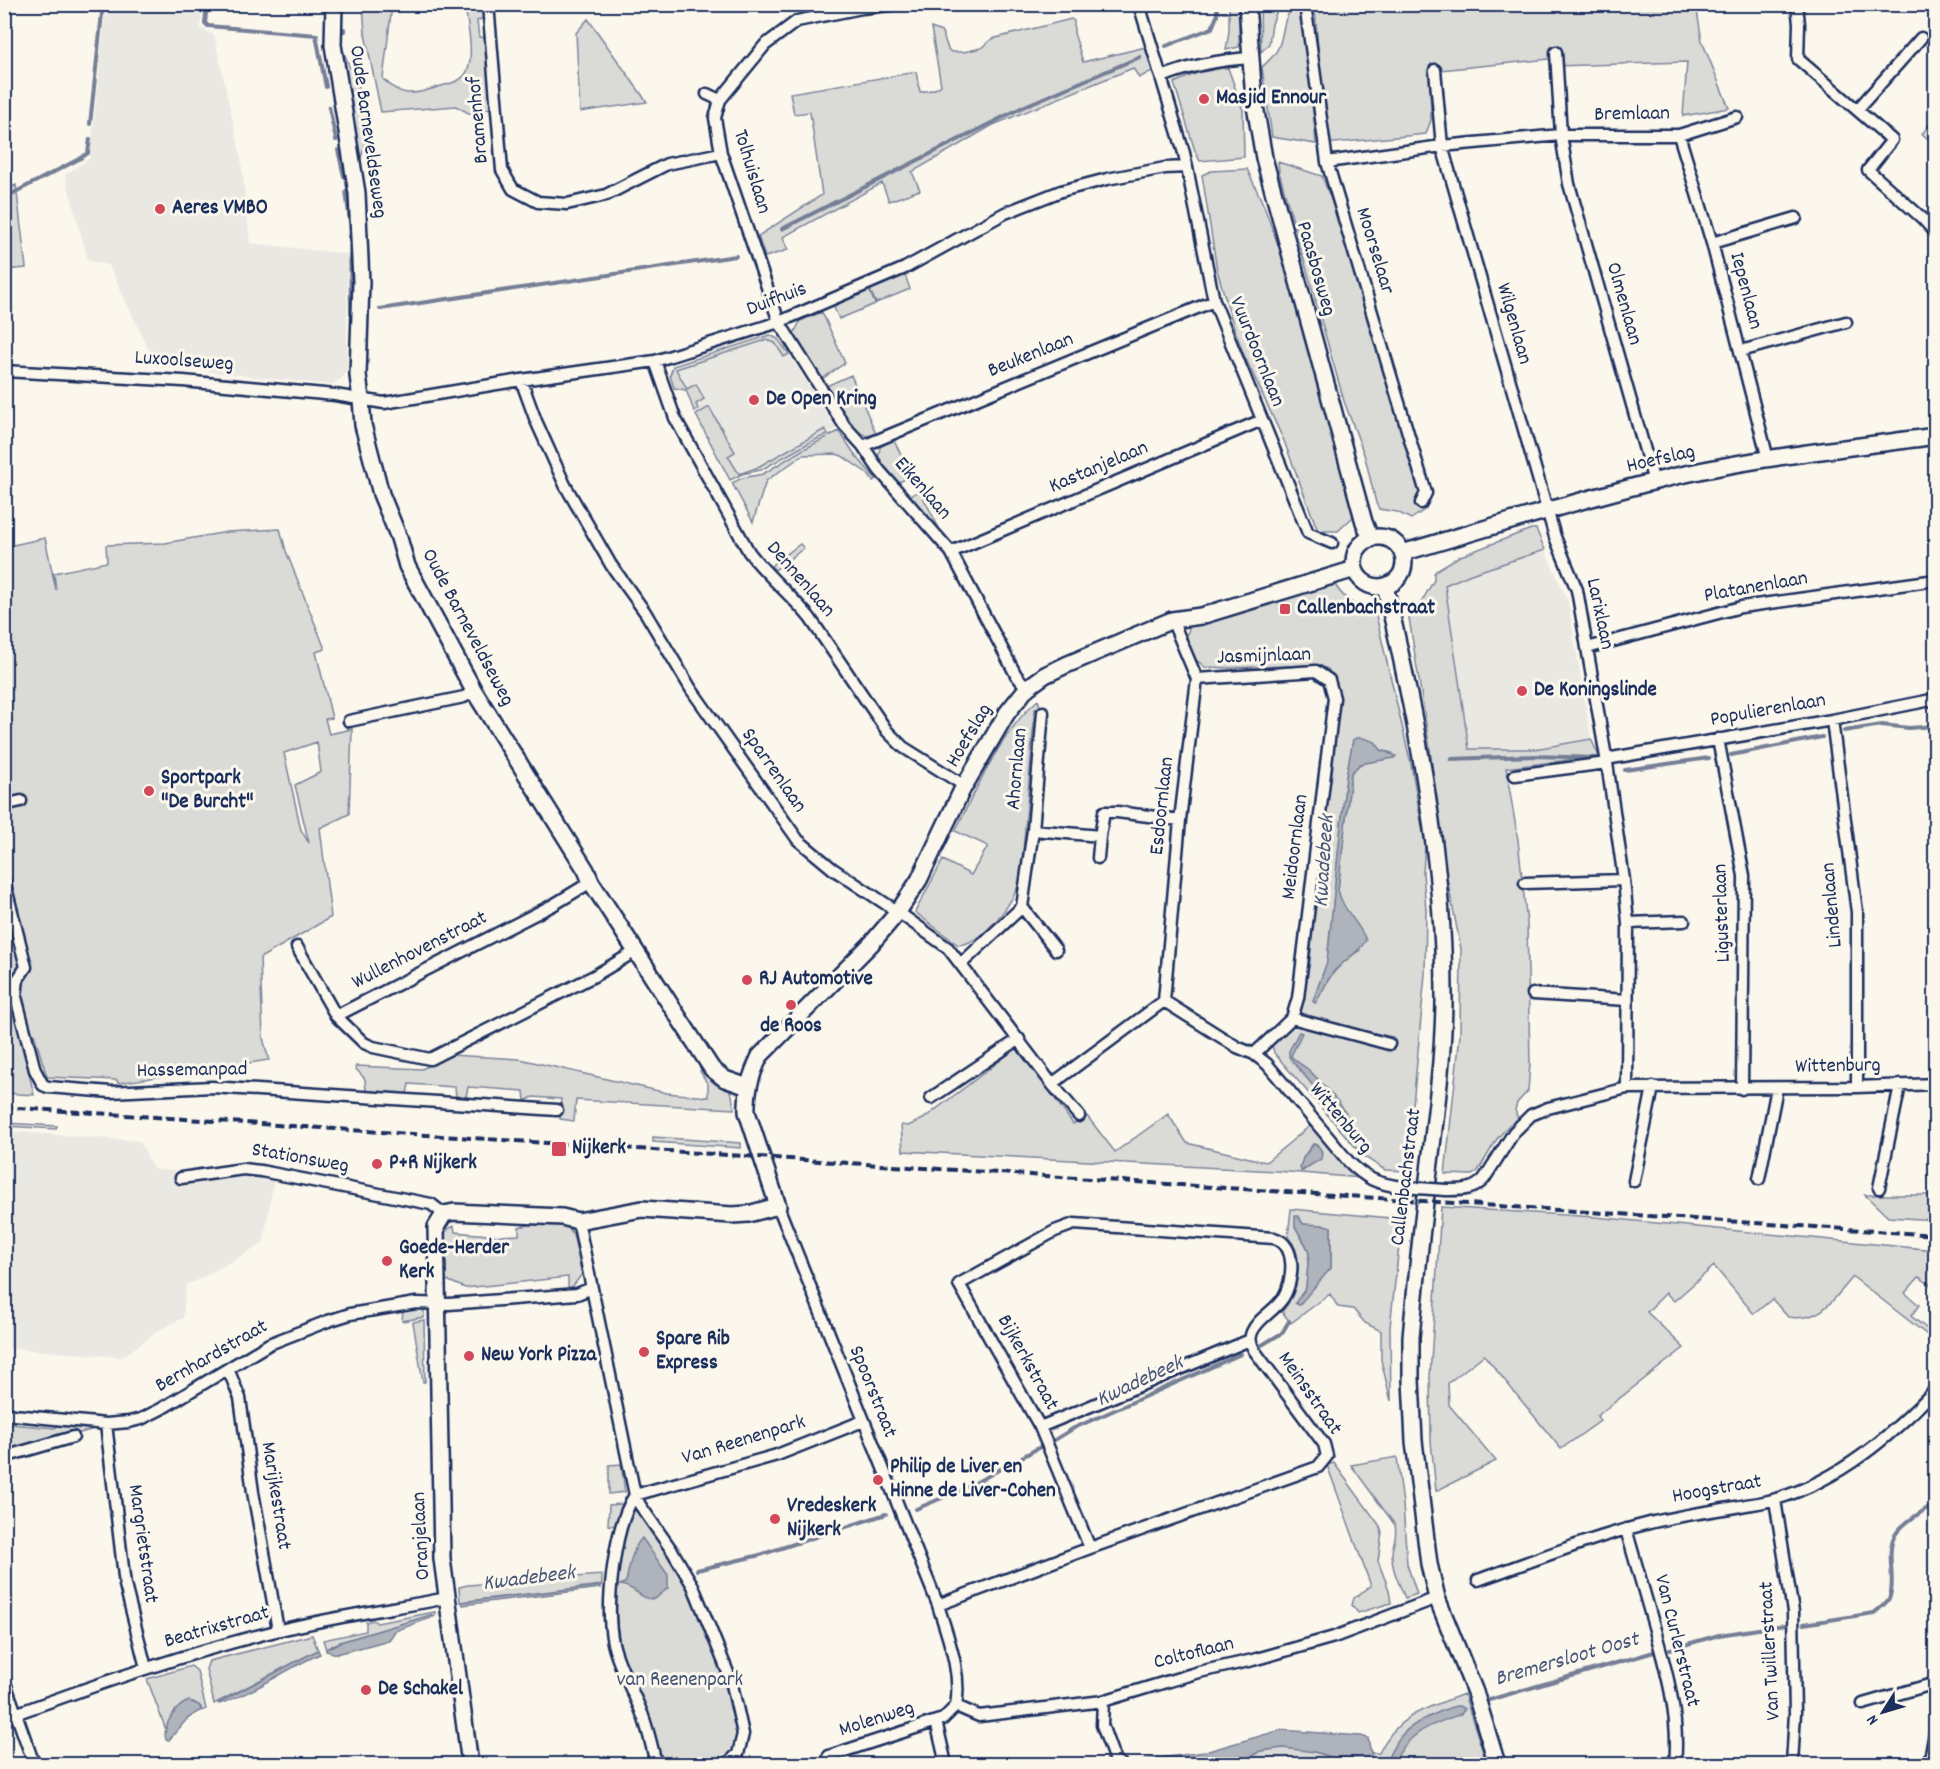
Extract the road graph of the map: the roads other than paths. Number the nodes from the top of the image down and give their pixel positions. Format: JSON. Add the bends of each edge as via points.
{"nodes":[{"id":1,"x":334,"y":4,"type":"edge"},
{"id":2,"x":488,"y":4,"type":"edge"},
{"id":3,"x":899,"y":4,"type":"edge"},
{"id":4,"x":1139,"y":4,"type":"edge"},
{"id":5,"x":1247,"y":4,"type":"edge"},
{"id":6,"x":1305,"y":4,"type":"edge"},
{"id":7,"x":1797,"y":4,"type":"edge"},
{"id":8,"x":862,"y":6,"type":"edge"},
{"id":9,"x":1921,"y":38,"type":"dead end"},
{"id":10,"x":1556,"y":52,"type":"dead end"},
{"id":11,"x":1250,"y":58,"type":"junction"},
{"id":12,"x":1435,"y":70,"type":"dead end"},
{"id":13,"x":1162,"y":77,"type":"junction"},
{"id":14,"x":707,"y":94,"type":"dead end"},
{"id":15,"x":720,"y":100,"type":"junction"},
{"id":16,"x":1857,"y":110,"type":"junction"},
{"id":17,"x":1737,"y":117,"type":"dead end"},
{"id":18,"x":1561,"y":135,"type":"junction"},
{"id":19,"x":1679,"y":135,"type":"junction"},
{"id":20,"x":1442,"y":146,"type":"junction"},
{"id":21,"x":721,"y":153,"type":"junction"},
{"id":22,"x":1327,"y":162,"type":"junction"},
{"id":23,"x":1187,"y":167,"type":"junction"},
{"id":24,"x":1796,"y":218,"type":"dead end"},
{"id":25,"x":1935,"y":234,"type":"edge"},
{"id":26,"x":1712,"y":243,"type":"junction"},
{"id":27,"x":1214,"y":302,"type":"junction"},
{"id":28,"x":779,"y":322,"type":"junction"},
{"id":29,"x":1846,"y":322,"type":"dead end"},
{"id":30,"x":1742,"y":351,"type":"junction"},
{"id":31,"x":655,"y":361,"type":"junction"},
{"id":32,"x":4,"y":371,"type":"edge"},
{"id":33,"x":521,"y":380,"type":"junction"},
{"id":34,"x":361,"y":399,"type":"junction"},
{"id":35,"x":1263,"y":420,"type":"junction"},
{"id":36,"x":1935,"y":436,"type":"edge"},
{"id":37,"x":864,"y":446,"type":"junction"},
{"id":38,"x":1768,"y":459,"type":"junction"},
{"id":39,"x":1654,"y":482,"type":"junction"},
{"id":40,"x":1421,"y":503,"type":"dead end"},
{"id":41,"x":1547,"y":511,"type":"junction"},
{"id":42,"x":1371,"y":538,"type":"junction"},
{"id":43,"x":1332,"y":543,"type":"dead end"},
{"id":44,"x":951,"y":552,"type":"junction"},
{"id":45,"x":1402,"y":554,"type":"junction"},
{"id":46,"x":1355,"y":568,"type":"junction"},
{"id":47,"x":1935,"y":580,"type":"edge"},
{"id":48,"x":1385,"y":586,"type":"junction"},
{"id":49,"x":1172,"y":620,"type":"junction"},
{"id":50,"x":1587,"y":648,"type":"junction"},
{"id":51,"x":1197,"y":679,"type":"junction"},
{"id":52,"x":1329,"y":680,"type":"joint"},
{"id":53,"x":1027,"y":688,"type":"junction"},
{"id":54,"x":474,"y":691,"type":"junction"},
{"id":55,"x":1935,"y":699,"type":"edge"},
{"id":56,"x":1043,"y":712,"type":"dead end"},
{"id":57,"x":1832,"y":720,"type":"junction"},
{"id":58,"x":349,"y":721,"type":"dead end"},
{"id":59,"x":1718,"y":740,"type":"junction"},
{"id":60,"x":1607,"y":761,"type":"junction"},
{"id":61,"x":1515,"y":775,"type":"dead end"},
{"id":62,"x":965,"y":786,"type":"junction"},
{"id":63,"x":21,"y":801,"type":"dead end"},
{"id":64,"x":4,"y":805,"type":"edge"},
{"id":65,"x":1180,"y":820,"type":"junction"},
{"id":66,"x":1033,"y":830,"type":"junction"},
{"id":67,"x":1100,"y":836,"type":"junction"},
{"id":68,"x":1098,"y":858,"type":"dead end"},
{"id":69,"x":4,"y":880,"type":"edge"},
{"id":70,"x":1624,"y":880,"type":"junction"},
{"id":71,"x":591,"y":882,"type":"junction"},
{"id":72,"x":1525,"y":883,"type":"dead end"},
{"id":73,"x":1022,"y":907,"type":"junction"},
{"id":74,"x":898,"y":912,"type":"junction"},
{"id":75,"x":1684,"y":921,"type":"dead end"},
{"id":76,"x":1628,"y":923,"type":"junction"},
{"id":77,"x":297,"y":946,"type":"dead end"},
{"id":78,"x":1056,"y":950,"type":"dead end"},
{"id":79,"x":636,"y":951,"type":"junction"},
{"id":80,"x":961,"y":964,"type":"junction"},
{"id":81,"x":1533,"y":994,"type":"dead end"},
{"id":82,"x":1627,"y":1000,"type":"junction"},
{"id":83,"x":1164,"y":1001,"type":"junction"},
{"id":84,"x":336,"y":1016,"type":"junction"},
{"id":85,"x":1292,"y":1018,"type":"junction"},
{"id":86,"x":1019,"y":1039,"type":"junction"},
{"id":87,"x":1389,"y":1044,"type":"dead end"},
{"id":88,"x":1254,"y":1054,"type":"junction"},
{"id":89,"x":1052,"y":1084,"type":"junction"},
{"id":90,"x":1935,"y":1084,"type":"edge"},
{"id":91,"x":1900,"y":1085,"type":"junction"},
{"id":92,"x":748,"y":1087,"type":"junction"},
{"id":93,"x":1653,"y":1087,"type":"junction"},
{"id":94,"x":1857,"y":1087,"type":"junction"},
{"id":95,"x":1627,"y":1088,"type":"junction"},
{"id":96,"x":1777,"y":1088,"type":"junction"},
{"id":97,"x":1742,"y":1089,"type":"junction"},
{"id":98,"x":931,"y":1098,"type":"dead end"},
{"id":99,"x":557,"y":1110,"type":"dead end"},
{"id":100,"x":1079,"y":1116,"type":"dead end"},
{"id":101,"x":181,"y":1178,"type":"dead end"},
{"id":102,"x":1759,"y":1179,"type":"dead end"},
{"id":103,"x":1634,"y":1181,"type":"dead end"},
{"id":104,"x":1879,"y":1188,"type":"dead end"},
{"id":105,"x":778,"y":1206,"type":"junction"},
{"id":106,"x":444,"y":1214,"type":"junction"},
{"id":107,"x":578,"y":1221,"type":"junction"},
{"id":108,"x":1038,"y":1240,"type":"joint"},
{"id":109,"x":592,"y":1288,"type":"junction"},
{"id":110,"x":438,"y":1303,"type":"junction"},
{"id":111,"x":1250,"y":1340,"type":"junction"},
{"id":112,"x":228,"y":1369,"type":"junction"},
{"id":113,"x":1935,"y":1389,"type":"edge"},
{"id":114,"x":4,"y":1414,"type":"edge"},
{"id":115,"x":863,"y":1421,"type":"junction"},
{"id":116,"x":106,"y":1424,"type":"junction"},
{"id":117,"x":1040,"y":1427,"type":"junction"},
{"id":118,"x":73,"y":1437,"type":"dead end"},
{"id":119,"x":4,"y":1457,"type":"edge"},
{"id":120,"x":635,"y":1495,"type":"junction"},
{"id":121,"x":1775,"y":1500,"type":"junction"},
{"id":122,"x":1626,"y":1529,"type":"junction"},
{"id":123,"x":1090,"y":1548,"type":"junction"},
{"id":124,"x":1478,"y":1580,"type":"dead end"},
{"id":125,"x":447,"y":1598,"type":"junction"},
{"id":126,"x":1437,"y":1598,"type":"junction"},
{"id":127,"x":938,"y":1605,"type":"junction"},
{"id":128,"x":278,"y":1630,"type":"junction"},
{"id":129,"x":146,"y":1668,"type":"junction"},
{"id":130,"x":4,"y":1680,"type":"edge"},
{"id":131,"x":1935,"y":1683,"type":"edge"},
{"id":132,"x":1103,"y":1701,"type":"junction"},
{"id":133,"x":1863,"y":1704,"type":"dead end"},
{"id":134,"x":956,"y":1706,"type":"junction"},
{"id":135,"x":15,"y":1714,"type":"junction"},
{"id":136,"x":4,"y":1720,"type":"edge"},
{"id":137,"x":936,"y":1721,"type":"junction"},
{"id":138,"x":1935,"y":1728,"type":"edge"},
{"id":139,"x":830,"y":1760,"type":"edge"},
{"id":140,"x":34,"y":1764,"type":"edge"},
{"id":141,"x":470,"y":1764,"type":"edge"},
{"id":142,"x":656,"y":1764,"type":"edge"},
{"id":143,"x":727,"y":1764,"type":"edge"},
{"id":144,"x":946,"y":1764,"type":"edge"},
{"id":145,"x":1121,"y":1764,"type":"edge"},
{"id":146,"x":1497,"y":1764,"type":"edge"},
{"id":147,"x":1675,"y":1764,"type":"edge"},
{"id":148,"x":1792,"y":1764,"type":"edge"},
{"id":149,"x":1929,"y":1764,"type":"edge"}],
"edges":[{"from":1,"to":34,"type":"street","name":"Oude Barneveldseweg","via":[[333,45],[357,194]]},
{"from":2,"to":21,"type":"street","name":"Bramenhof","via":[[502,170],[513,189],[538,202],[567,204],[606,195],[667,164]]},
{"from":3,"to":8,"type":"street"},
{"from":4,"to":13,"type":"street"},
{"from":5,"to":11,"type":"street","name":"Paasbosweg"},
{"from":6,"to":22,"type":"street","name":"Moorselaar"},
{"from":7,"to":16,"type":"street","via":[[1797,59]]},
{"from":8,"to":15,"type":"street","via":[[797,21],[765,45]]},
{"from":9,"to":16,"type":"street"},
{"from":10,"to":18,"type":"street"},
{"from":11,"to":13,"type":"street","via":[[1189,66]]},
{"from":11,"to":42,"type":"street","name":"Paasbosweg","via":[[1254,100],[1274,200]]},
{"from":12,"to":20,"type":"street"},
{"from":13,"to":23,"type":"street","name":"Vuurdoornlaan"},
{"from":14,"to":15,"type":"street"},
{"from":15,"to":21,"type":"street","name":"Tolhuislaan","via":[[715,117]]},
{"from":16,"to":25,"type":"street","via":[[1892,140],[1868,170]]},
{"from":17,"to":19,"type":"street","name":"Bremlaan"},
{"from":18,"to":19,"type":"street","name":"Bremlaan"},
{"from":18,"to":20,"type":"street","name":"Bremlaan"},
{"from":18,"to":39,"type":"street","name":"Olmenlaan","via":[[1569,184]]},
{"from":19,"to":26,"type":"street","name":"Iepenlaan"},
{"from":20,"to":22,"type":"street","name":"Bremlaan"},
{"from":20,"to":41,"type":"street","name":"Wilgenlaan"},
{"from":21,"to":28,"type":"street","name":"Tolhuislaan"},
{"from":22,"to":40,"type":"street","name":"Moorselaar","via":[[1426,493]]},
{"from":23,"to":27,"type":"street","name":"Vuurdoornlaan"},
{"from":23,"to":28,"type":"street","name":"Duifhuis","via":[[1061,191],[1005,213],[905,268]]},
{"from":24,"to":26,"type":"street"},
{"from":26,"to":30,"type":"street","name":"Iepenlaan"},
{"from":27,"to":35,"type":"street","name":"Vuurdoornlaan"},
{"from":27,"to":37,"type":"street","name":"Beukenlaan"},
{"from":28,"to":31,"type":"street","name":"Duifhuis"},
{"from":28,"to":37,"type":"street","name":"Eikenlaan","via":[[844,425]]},
{"from":29,"to":30,"type":"street"},
{"from":30,"to":38,"type":"street","name":"Iepenlaan"},
{"from":31,"to":33,"type":"street","name":"Duifhuis"},
{"from":31,"to":62,"type":"street","name":"Dennenlaan","via":[[675,418],[749,552],[810,618],[887,731],[903,747]]},
{"from":32,"to":34,"type":"street","name":"Luxoolseweg","via":[[183,381]]},
{"from":33,"to":34,"type":"street","name":"Duifhuis","via":[[384,403]]},
{"from":33,"to":74,"type":"street","name":"Sparrenlaan","via":[[565,485],[611,565],[743,765],[798,840],[832,869]]},
{"from":34,"to":54,"type":"street","name":"Oude Barneveldseweg","via":[[363,425],[381,494],[407,566]]},
{"from":35,"to":43,"type":"street","name":"Vuurdoornlaan","via":[[1308,533]]},
{"from":35,"to":44,"type":"street","name":"Kastanjelaan"},
{"from":36,"to":38,"type":"street","name":"Hoefslag"},
{"from":37,"to":44,"type":"street","name":"Eikenlaan","via":[[879,470]]},
{"from":38,"to":39,"type":"street","name":"Hoefslag"},
{"from":39,"to":41,"type":"street","name":"Hoefslag"},
{"from":41,"to":45,"type":"street","name":"Hoefslag"},
{"from":41,"to":50,"type":"street","name":"Larixlaan","via":[[1577,590]]},
{"from":42,"to":45,"type":"street","via":[[1389,540]]},
{"from":42,"to":46,"type":"street","via":[[1357,550]]},
{"from":44,"to":53,"type":"street","name":"Eikenlaan","via":[[1016,675]]},
{"from":45,"to":48,"type":"street","via":[[1399,577]]},
{"from":46,"to":48,"type":"street","via":[[1358,576],[1370,585]]},
{"from":46,"to":49,"type":"street","name":"Hoefslag","via":[[1201,616]]},
{"from":47,"to":50,"type":"street","name":"Platanenlaan","via":[[1741,607]]},
{"from":48,"to":126,"type":"street","name":"Callenbachstraat","via":[[1425,789],[1443,940],[1441,1057],[1411,1336],[1416,1470]]},
{"from":49,"to":51,"type":"street","name":"Esdoornlaan"},
{"from":49,"to":53,"type":"street","name":"Hoefslag","via":[[1066,665]]},
{"from":50,"to":60,"type":"street","name":"Larixlaan"},
{"from":51,"to":52,"type":"street","name":"Jasmijnlaan","via":[[1316,670]]},
{"from":51,"to":65,"type":"street","name":"Esdoornlaan"},
{"from":52,"to":85,"type":"street","name":"Meidoornlaan","via":[[1334,698],[1298,998]]},
{"from":53,"to":62,"type":"street","name":"Hoefslag","via":[[1007,713]]},
{"from":54,"to":58,"type":"street","via":[[464,697]]},
{"from":54,"to":71,"type":"street","name":"Oude Barneveldseweg"},
{"from":55,"to":57,"type":"street","name":"Populierenlaan"},
{"from":56,"to":66,"type":"street","name":"Ahornlaan"},
{"from":57,"to":59,"type":"street","name":"Populierenlaan"},
{"from":57,"to":94,"type":"street","name":"Lindenlaan","via":[[1857,912]]},
{"from":59,"to":60,"type":"street","name":"Populierenlaan"},
{"from":59,"to":97,"type":"street","name":"Ligusterlaan","via":[[1744,876]]},
{"from":60,"to":61,"type":"street"},
{"from":60,"to":70,"type":"street","name":"Larixlaan"},
{"from":62,"to":74,"type":"street","name":"Hoefslag","via":[[919,880]]},
{"from":63,"to":64,"type":"street"},
{"from":65,"to":67,"type":"street","via":[[1104,812]]},
{"from":65,"to":83,"type":"street","name":"Esdoornlaan"},
{"from":66,"to":67,"type":"street","name":"Ahornlaan"},
{"from":66,"to":73,"type":"street","name":"Ahornlaan"},
{"from":67,"to":68,"type":"street"},
{"from":69,"to":99,"type":"street","name":"Hassemanpad","via":[[26,967],[18,979],[16,997],[42,1085],[111,1092],[212,1087]]},
{"from":70,"to":72,"type":"street"},
{"from":70,"to":76,"type":"street","name":"Larixlaan"},
{"from":71,"to":79,"type":"street","name":"Oude Barneveldseweg"},
{"from":71,"to":84,"type":"street","name":"Wullenhovenstraat"},
{"from":73,"to":78,"type":"street"},
{"from":73,"to":80,"type":"street"},
{"from":74,"to":80,"type":"street","name":"Sparrenlaan","via":[[948,948]]},
{"from":74,"to":92,"type":"street","name":"Hoefslag","via":[[760,1056]]},
{"from":75,"to":76,"type":"street"},
{"from":76,"to":82,"type":"street","name":"Larixlaan"},
{"from":77,"to":84,"type":"street","name":"Wullenhovenstraat"},
{"from":79,"to":84,"type":"street","via":[[430,1059],[364,1043]]},
{"from":79,"to":92,"type":"street","name":"Oude Barneveldseweg","via":[[712,1069],[725,1079]]},
{"from":80,"to":86,"type":"street","name":"Sparrenlaan"},
{"from":81,"to":82,"type":"street"},
{"from":82,"to":95,"type":"street","name":"Larixlaan"},
{"from":83,"to":88,"type":"street","name":"Wittenburg"},
{"from":83,"to":89,"type":"street"},
{"from":85,"to":87,"type":"street"},
{"from":85,"to":88,"type":"street"},
{"from":86,"to":89,"type":"street","name":"Sparrenlaan"},
{"from":86,"to":98,"type":"street"},
{"from":88,"to":95,"type":"street","name":"Wittenburg","bridge":true,"via":[[1268,1064],[1360,1173],[1375,1182],[1403,1187],[1462,1190],[1478,1186],[1514,1132],[1531,1115]]},
{"from":89,"to":100,"type":"street","name":"Sparrenlaan"},
{"from":90,"to":91,"type":"street","name":"Wittenburg"},
{"from":91,"to":94,"type":"street","name":"Wittenburg"},
{"from":91,"to":104,"type":"street","name":"Wittenburg"},
{"from":92,"to":105,"type":"street","via":[[747,1112]]},
{"from":93,"to":95,"type":"street","name":"Wittenburg"},
{"from":93,"to":97,"type":"street","name":"Wittenburg"},
{"from":93,"to":103,"type":"street"},
{"from":94,"to":96,"type":"street","name":"Wittenburg"},
{"from":96,"to":97,"type":"street","name":"Wittenburg"},
{"from":96,"to":102,"type":"street","name":"Wittenburg"},
{"from":101,"to":106,"type":"street","name":"Stationsweg","via":[[243,1169],[261,1171],[431,1204]]},
{"from":105,"to":107,"type":"street","via":[[732,1215],[642,1209]]},
{"from":105,"to":115,"type":"street","name":"Spoorstraat"},
{"from":106,"to":107,"type":"street","via":[[562,1217]]},
{"from":106,"to":110,"type":"street","name":"Oranjelaan","via":[[436,1227]]},
{"from":107,"to":109,"type":"street"},
{"from":108,"to":111,"type":"street","name":"Meinsstraat","via":[[1074,1224],[1282,1240],[1292,1260],[1287,1290],[1251,1333]]},
{"from":108,"to":117,"type":"street","name":"Bijkerkstraat","via":[[959,1284]]},
{"from":109,"to":110,"type":"street","name":"Bernhardstraat","via":[[577,1294]]},
{"from":109,"to":120,"type":"street"},
{"from":110,"to":112,"type":"street","name":"Bernhardstraat","via":[[394,1306],[328,1321],[268,1344]]},
{"from":110,"to":125,"type":"street","name":"Oranjelaan","via":[[441,1532]]},
{"from":111,"to":117,"type":"street"},
{"from":111,"to":123,"type":"street","name":"Meinsstraat","via":[[1324,1444],[1327,1456],[1318,1467]]},
{"from":112,"to":116,"type":"street","name":"Bernhardstraat","via":[[150,1415]]},
{"from":112,"to":128,"type":"street","name":"Marijkestraat","via":[[240,1398]]},
{"from":113,"to":121,"type":"street","name":"Hoogstraat","via":[[1858,1459],[1821,1482]]},
{"from":114,"to":116,"type":"street","name":"Bernhardstraat"},
{"from":115,"to":120,"type":"street","name":"Van Reenenpark","via":[[777,1455]]},
{"from":115,"to":127,"type":"street","name":"Spoorstraat"},
{"from":116,"to":129,"type":"street","name":"Margrietstraat","via":[[125,1585]]},
{"from":117,"to":123,"type":"street","name":"Bijkerkstraat"},
{"from":118,"to":119,"type":"street"},
{"from":120,"to":142,"type":"street","via":[[626,1509],[614,1559],[612,1634],[645,1721]]},
{"from":120,"to":143,"type":"street","via":[[693,1586],[731,1680],[743,1734],[738,1754]]},
{"from":121,"to":122,"type":"street","name":"Hoogstraat","via":[[1671,1517]]},
{"from":121,"to":148,"type":"street","name":"Van Twillerstraat","via":[[1793,1612]]},
{"from":122,"to":124,"type":"street","name":"Hoogstraat"},
{"from":122,"to":147,"type":"street","name":"Van Curlerstraat","via":[[1664,1662],[1676,1724]]},
{"from":123,"to":127,"type":"street","name":"Meinsstraat"},
{"from":125,"to":128,"type":"street","name":"Beatrixstraat"},
{"from":125,"to":141,"type":"street","name":"Oranjelaan"},
{"from":126,"to":132,"type":"street","name":"Coltoflaan","via":[[1334,1637]]},
{"from":126,"to":146,"type":"street","name":"Callenbachstraat","via":[[1475,1692]]},
{"from":127,"to":134,"type":"street","name":"Spoorstraat","via":[[958,1683]]},
{"from":128,"to":129,"type":"street","name":"Beatrixstraat"},
{"from":129,"to":135,"type":"street","name":"Beatrixstraat"},
{"from":130,"to":135,"type":"street"},
{"from":131,"to":133,"type":"street"},
{"from":132,"to":134,"type":"street","name":"Coltoflaan","via":[[979,1716]]},
{"from":132,"to":145,"type":"street","via":[[1102,1725],[1115,1761]]},
{"from":134,"to":137,"type":"street"},
{"from":135,"to":136,"type":"street","name":"Beatrixstraat"},
{"from":135,"to":140,"type":"street"},
{"from":137,"to":139,"type":"street","name":"Molenweg"},
{"from":137,"to":144,"type":"street"},
{"from":138,"to":149,"type":"street"}]}
